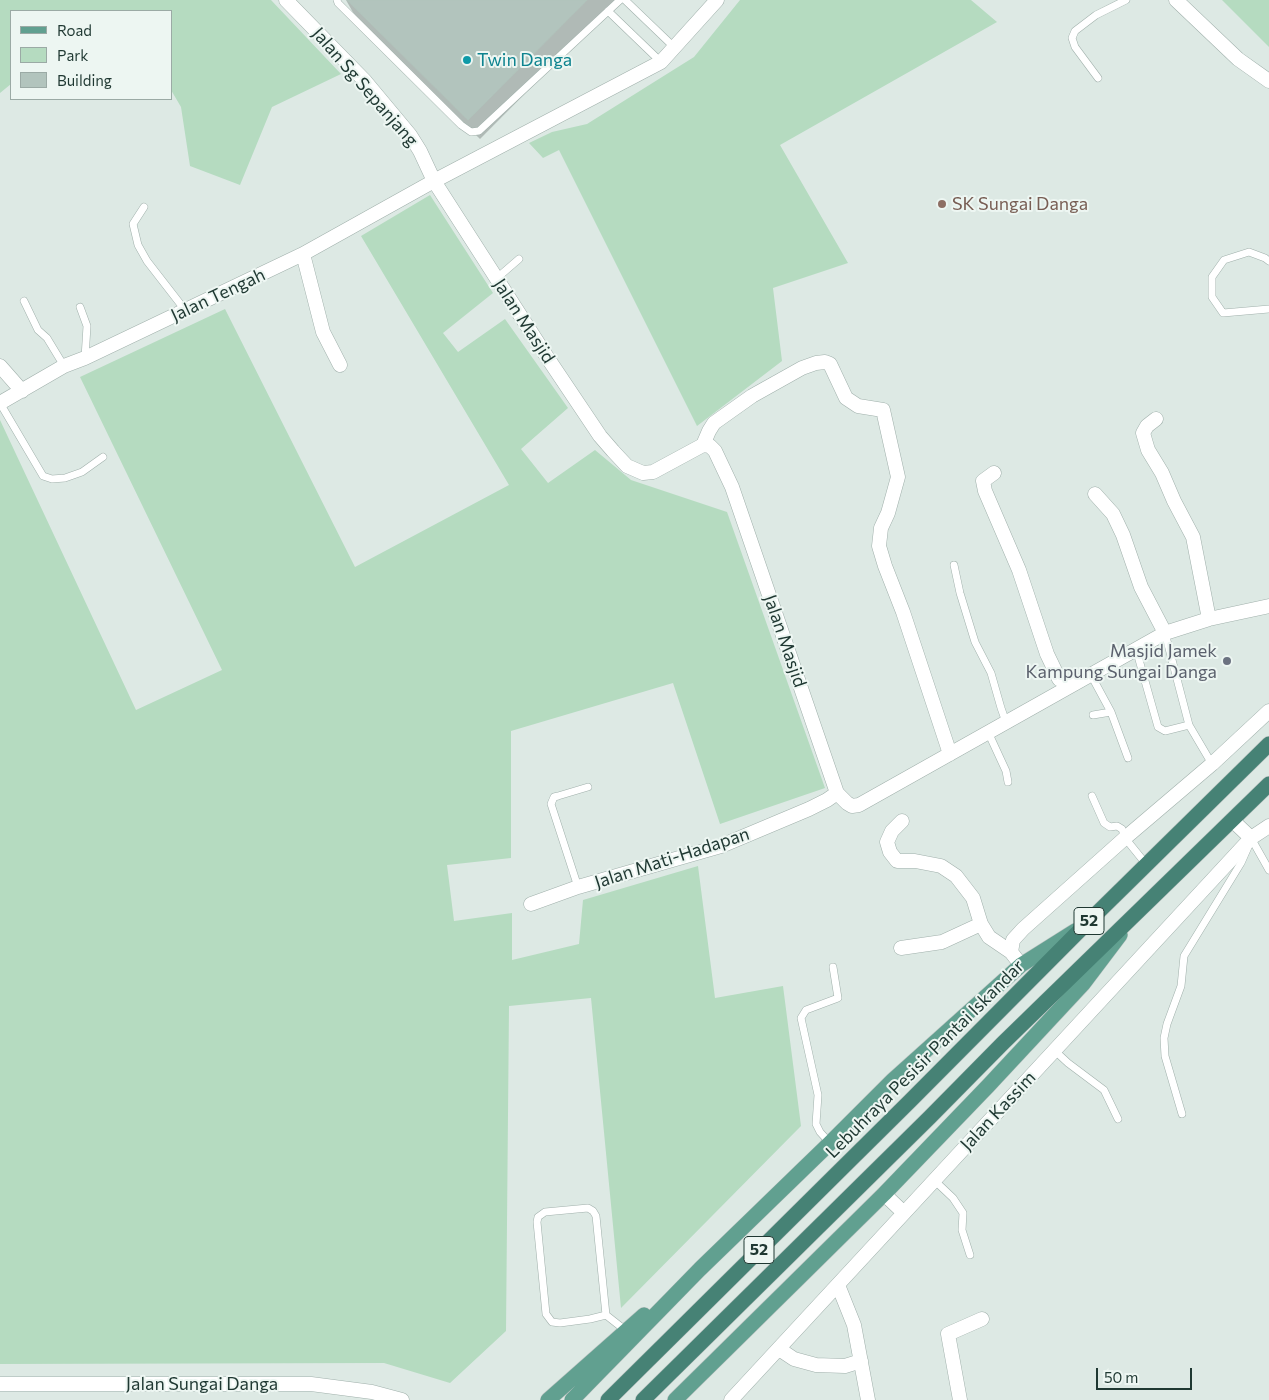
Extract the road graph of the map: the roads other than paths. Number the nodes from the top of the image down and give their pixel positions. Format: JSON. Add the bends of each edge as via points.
{"nodes":[{"id":1,"x":286,"y":0,"type":"edge"},
{"id":2,"x":337,"y":0,"type":"edge"},
{"id":3,"x":620,"y":0,"type":"edge"},
{"id":4,"x":625,"y":0,"type":"edge"},
{"id":5,"x":717,"y":0,"type":"edge"},
{"id":6,"x":1126,"y":0,"type":"edge"},
{"id":7,"x":1176,"y":0,"type":"edge"},
{"id":8,"x":608,"y":11,"type":"junction"},
{"id":9,"x":676,"y":48,"type":"junction"},
{"id":10,"x":661,"y":62,"type":"junction"},
{"id":11,"x":1098,"y":78,"type":"dead end"},
{"id":12,"x":1269,"y":81,"type":"edge"},
{"id":13,"x":434,"y":181,"type":"junction"},
{"id":14,"x":144,"y":207,"type":"dead end"},
{"id":15,"x":303,"y":254,"type":"junction"},
{"id":16,"x":519,"y":260,"type":"dead end"},
{"id":17,"x":1269,"y":262,"type":"edge"},
{"id":18,"x":497,"y":278,"type":"junction"},
{"id":19,"x":24,"y":301,"type":"dead end"},
{"id":20,"x":80,"y":307,"type":"dead end"},
{"id":21,"x":1269,"y":309,"type":"edge"},
{"id":22,"x":185,"y":310,"type":"junction"},
{"id":23,"x":85,"y":358,"type":"junction"},
{"id":24,"x":340,"y":365,"type":"dead end"},
{"id":25,"x":0,"y":366,"type":"edge"},
{"id":26,"x":64,"y":366,"type":"junction"},
{"id":27,"x":22,"y":391,"type":"junction"},
{"id":28,"x":0,"y":403,"type":"edge"},
{"id":29,"x":1156,"y":419,"type":"dead end"},
{"id":30,"x":703,"y":445,"type":"junction"},
{"id":31,"x":103,"y":457,"type":"dead end"},
{"id":32,"x":994,"y":473,"type":"dead end"},
{"id":33,"x":1095,"y":494,"type":"dead end"},
{"id":34,"x":954,"y":565,"type":"dead end"},
{"id":35,"x":1269,"y":606,"type":"edge"},
{"id":36,"x":1209,"y":619,"type":"junction"},
{"id":37,"x":1165,"y":633,"type":"junction"},
{"id":38,"x":1136,"y":649,"type":"junction"},
{"id":39,"x":1091,"y":674,"type":"junction"},
{"id":40,"x":1070,"y":686,"type":"junction"},
{"id":41,"x":1269,"y":711,"type":"edge"},
{"id":42,"x":1111,"y":712,"type":"junction"},
{"id":43,"x":1094,"y":715,"type":"dead end"},
{"id":44,"x":1006,"y":722,"type":"junction"},
{"id":45,"x":1189,"y":725,"type":"junction"},
{"id":46,"x":988,"y":732,"type":"junction"},
{"id":47,"x":1269,"y":744,"type":"edge"},
{"id":48,"x":950,"y":754,"type":"junction"},
{"id":49,"x":1128,"y":758,"type":"dead end"},
{"id":50,"x":1212,"y":764,"type":"junction"},
{"id":51,"x":1008,"y":782,"type":"dead end"},
{"id":52,"x":1269,"y":784,"type":"edge"},
{"id":53,"x":588,"y":787,"type":"dead end"},
{"id":54,"x":837,"y":793,"type":"junction"},
{"id":55,"x":1092,"y":796,"type":"dead end"},
{"id":56,"x":1232,"y":820,"type":"junction"},
{"id":57,"x":902,"y":821,"type":"dead end"},
{"id":58,"x":1269,"y":826,"type":"edge"},
{"id":59,"x":1125,"y":838,"type":"junction"},
{"id":60,"x":1251,"y":838,"type":"junction"},
{"id":61,"x":1146,"y":864,"type":"junction"},
{"id":62,"x":1269,"y":870,"type":"edge"},
{"id":63,"x":578,"y":887,"type":"junction"},
{"id":64,"x":531,"y":904,"type":"dead end"},
{"id":65,"x":1138,"y":912,"type":"junction"},
{"id":66,"x":981,"y":924,"type":"junction"},
{"id":67,"x":1086,"y":924,"type":"junction"},
{"id":68,"x":901,"y":948,"type":"dead end"},
{"id":69,"x":1011,"y":952,"type":"junction"},
{"id":70,"x":1021,"y":966,"type":"junction"},
{"id":71,"x":833,"y":968,"type":"dead end"},
{"id":72,"x":1054,"y":1049,"type":"junction"},
{"id":73,"x":1182,"y":1114,"type":"dead end"},
{"id":74,"x":1118,"y":1119,"type":"dead end"},
{"id":75,"x":830,"y":1143,"type":"junction"},
{"id":76,"x":934,"y":1180,"type":"junction"},
{"id":77,"x":884,"y":1194,"type":"junction"},
{"id":78,"x":904,"y":1213,"type":"junction"},
{"id":79,"x":970,"y":1255,"type":"dead end"},
{"id":80,"x":700,"y":1269,"type":"junction"},
{"id":81,"x":838,"y":1285,"type":"junction"},
{"id":82,"x":606,"y":1315,"type":"junction"},
{"id":83,"x":982,"y":1319,"type":"dead end"},
{"id":84,"x":625,"y":1330,"type":"junction"},
{"id":85,"x":779,"y":1349,"type":"junction"},
{"id":86,"x":861,"y":1361,"type":"junction"},
{"id":87,"x":0,"y":1384,"type":"edge"},
{"id":88,"x":402,"y":1400,"type":"edge"},
{"id":89,"x":548,"y":1400,"type":"edge"},
{"id":90,"x":572,"y":1400,"type":"edge"},
{"id":91,"x":608,"y":1400,"type":"edge"},
{"id":92,"x":643,"y":1400,"type":"edge"},
{"id":93,"x":675,"y":1400,"type":"edge"},
{"id":94,"x":731,"y":1400,"type":"edge"},
{"id":95,"x":868,"y":1400,"type":"edge"},
{"id":96,"x":960,"y":1400,"type":"edge"}],
"edges":[{"from":1,"to":13,"type":"street","name":"Jalan Sg Sepanjang","via":[[364,81],[410,135]]},
{"from":2,"to":8,"type":"lane","via":[[471,132],[479,131]]},
{"from":3,"to":8,"type":"lane"},
{"from":4,"to":9,"type":"lane"},
{"from":5,"to":9,"type":"street","name":"Jalan Tengah"},
{"from":6,"to":11,"type":"lane","via":[[1096,16],[1075,31],[1072,38]]},
{"from":7,"to":12,"type":"street","via":[[1238,59]]},
{"from":8,"to":10,"type":"lane"},
{"from":9,"to":10,"type":"street","name":"Jalan Tengah"},
{"from":10,"to":13,"type":"street","name":"Jalan Tengah"},
{"from":13,"to":15,"type":"street","name":"Jalan Tengah"},
{"from":13,"to":18,"type":"street","name":"Jalan Masjid"},
{"from":14,"to":22,"type":"lane","via":[[133,224],[138,245]]},
{"from":15,"to":22,"type":"street","name":"Jalan Tengah"},
{"from":15,"to":24,"type":"street","via":[[323,332]]},
{"from":16,"to":18,"type":"lane"},
{"from":17,"to":21,"type":"lane","via":[[1249,252],[1224,260],[1212,277],[1212,297],[1222,313]]},
{"from":18,"to":30,"type":"street","name":"Jalan Masjid","via":[[600,436],[627,466],[643,473],[653,472]]},
{"from":19,"to":26,"type":"lane","via":[[38,330],[47,338]]},
{"from":20,"to":23,"type":"lane","via":[[87,326]]},
{"from":22,"to":23,"type":"street","name":"Jalan Tengah"},
{"from":23,"to":26,"type":"street","name":"Jalan Tengah"},
{"from":25,"to":27,"type":"street"},
{"from":26,"to":27,"type":"street","name":"Jalan Tengah"},
{"from":27,"to":28,"type":"street","name":"Jalan Tengah"},
{"from":28,"to":31,"type":"lane","via":[[43,476],[65,478],[82,472]]},
{"from":29,"to":36,"type":"street","via":[[1143,433],[1148,450],[1193,537]]},
{"from":30,"to":48,"type":"street","via":[[714,422],[752,396],[816,363],[830,364],[846,398],[858,406],[883,410],[898,477],[881,528],[879,546]]},
{"from":30,"to":54,"type":"street","name":"Jalan Masjid","via":[[710,446],[715,452],[732,486]]},
{"from":32,"to":40,"type":"street","via":[[983,481],[985,491],[1019,570],[1047,654],[1059,679]]},
{"from":33,"to":37,"type":"street","via":[[1113,514],[1141,587]]},
{"from":34,"to":44,"type":"lane","via":[[975,642],[991,673]]},
{"from":35,"to":36,"type":"street"},
{"from":36,"to":37,"type":"street"},
{"from":37,"to":38,"type":"street"},
{"from":37,"to":45,"type":"lane"},
{"from":38,"to":39,"type":"street"},
{"from":38,"to":45,"type":"lane","via":[[1158,727],[1165,731]]},
{"from":39,"to":40,"type":"street"},
{"from":39,"to":42,"type":"lane"},
{"from":40,"to":44,"type":"street"},
{"from":41,"to":50,"type":"street"},
{"from":42,"to":43,"type":"lane"},
{"from":42,"to":49,"type":"lane"},
{"from":44,"to":46,"type":"street"},
{"from":45,"to":50,"type":"lane"},
{"from":46,"to":48,"type":"street"},
{"from":46,"to":51,"type":"lane"},
{"from":47,"to":61,"type":"highway","name":"Lebuhraya Pesisir Pantai Iskandar","number":"52"},
{"from":48,"to":54,"type":"street","via":[[859,805],[847,804]]},
{"from":50,"to":59,"type":"street"},
{"from":52,"to":56,"type":"highway","number":"52"},
{"from":53,"to":63,"type":"lane","via":[[554,797],[551,804]]},
{"from":54,"to":63,"type":"street","name":"Jalan Mati-Hadapan","via":[[809,809],[722,846]]},
{"from":55,"to":59,"type":"lane","via":[[1104,823],[1120,828]]},
{"from":56,"to":60,"type":"street"},
{"from":56,"to":65,"type":"highway","number":"52"},
{"from":57,"to":66,"type":"street","via":[[892,831],[888,842],[890,852],[897,860],[941,866],[956,876],[973,898]]},
{"from":58,"to":60,"type":"street","name":"Jalan Kassim"},
{"from":59,"to":61,"type":"lane"},
{"from":59,"to":69,"type":"street","via":[[1023,929],[1013,940]]},
{"from":60,"to":62,"type":"lane"},
{"from":60,"to":72,"type":"street","name":"Jalan Kassim"},
{"from":60,"to":73,"type":"lane","via":[[1241,864],[1184,956],[1181,986],[1164,1038],[1165,1056]]},
{"from":61,"to":67,"type":"highway","name":"Lebuhraya Pesisir Pantai Iskandar","number":"52"},
{"from":63,"to":64,"type":"street","name":"Jalan Mati-Hadapan"},
{"from":65,"to":77,"type":"main road","via":[[1083,984]]},
{"from":65,"to":92,"type":"highway","number":"52"},
{"from":66,"to":68,"type":"street","via":[[942,942]]},
{"from":66,"to":69,"type":"street","via":[[989,937]]},
{"from":67,"to":70,"type":"main road"},
{"from":67,"to":91,"type":"highway","name":"Lebuhraya Pesisir Pantai Iskandar","number":"52"},
{"from":69,"to":70,"type":"street"},
{"from":70,"to":75,"type":"main road","via":[[893,1080]]},
{"from":71,"to":75,"type":"lane","via":[[838,998],[806,1010],[801,1018],[818,1095],[816,1124]]},
{"from":72,"to":74,"type":"lane","via":[[1104,1090]]},
{"from":72,"to":76,"type":"street","name":"Jalan Kassim"},
{"from":75,"to":80,"type":"main road"},
{"from":76,"to":78,"type":"street","name":"Jalan Kassim"},
{"from":76,"to":79,"type":"lane","via":[[953,1198],[962,1213],[962,1230]]},
{"from":77,"to":78,"type":"street"},
{"from":77,"to":93,"type":"main road"},
{"from":78,"to":81,"type":"street","name":"Jalan Kassim"},
{"from":80,"to":84,"type":"main road"},
{"from":80,"to":90,"type":"main road"},
{"from":81,"to":85,"type":"street","name":"Jalan Kassim"},
{"from":81,"to":86,"type":"street","via":[[854,1325]]},
{"from":82,"to":82,"type":"lane","via":[[560,1323],[552,1322],[546,1314],[537,1222],[545,1212],[588,1208],[596,1216]]},
{"from":82,"to":84,"type":"lane"},
{"from":83,"to":96,"type":"street","via":[[948,1334]]},
{"from":84,"to":89,"type":"main road"},
{"from":85,"to":86,"type":"street","via":[[794,1359],[816,1364],[845,1366]]},
{"from":85,"to":94,"type":"street","name":"Jalan Kassim"},
{"from":86,"to":95,"type":"street"},
{"from":87,"to":88,"type":"street","name":"Jalan Sungai Danga","via":[[311,1384],[372,1392]]}]}
